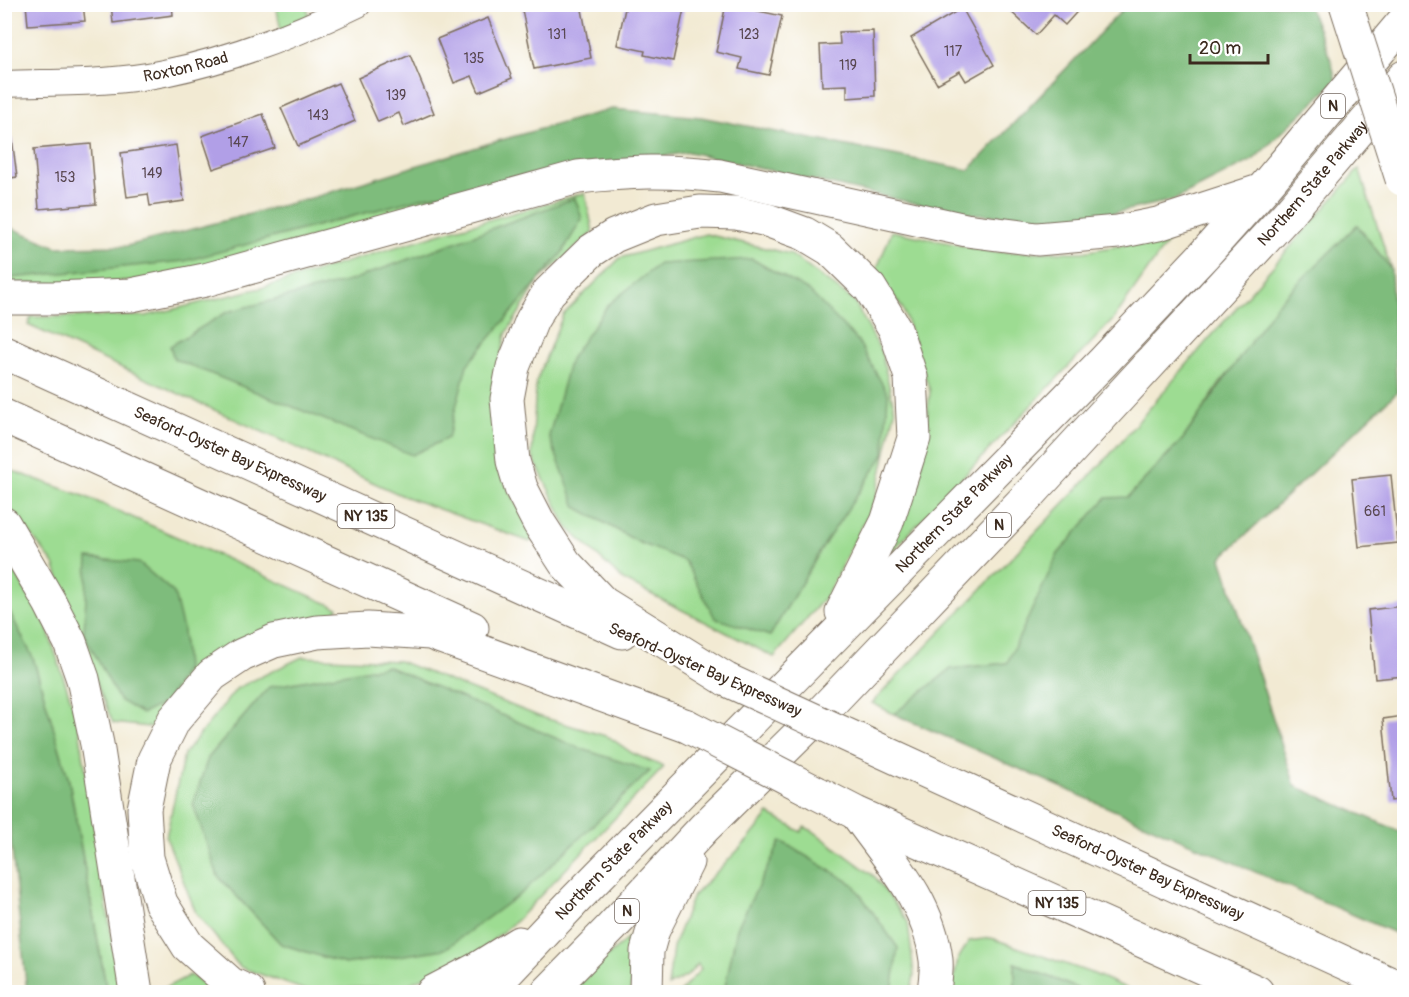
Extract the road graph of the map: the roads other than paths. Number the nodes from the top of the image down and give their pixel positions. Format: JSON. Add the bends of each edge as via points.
{"nodes":[{"id":1,"x":358,"y":4,"type":"edge"},
{"id":2,"x":1346,"y":4,"type":"edge"},
{"id":3,"x":1404,"y":21,"type":"edge"},
{"id":4,"x":1404,"y":77,"type":"edge"},
{"id":5,"x":4,"y":84,"type":"edge"},
{"id":6,"x":1402,"y":180,"type":"dead end"},
{"id":7,"x":1262,"y":190,"type":"junction"},
{"id":8,"x":4,"y":298,"type":"edge"},
{"id":9,"x":4,"y":351,"type":"edge"},
{"id":10,"x":4,"y":416,"type":"edge"},
{"id":11,"x":4,"y":524,"type":"edge"},
{"id":12,"x":829,"y":639,"type":"junction"},
{"id":13,"x":727,"y":680,"type":"junction"},
{"id":14,"x":687,"y":726,"type":"junction"},
{"id":15,"x":856,"y":813,"type":"junction"},
{"id":16,"x":704,"y":828,"type":"junction"},
{"id":17,"x":1136,"y":867,"type":"junction"},
{"id":18,"x":575,"y":900,"type":"junction"},
{"id":19,"x":1404,"y":970,"type":"edge"},
{"id":20,"x":1404,"y":990,"type":"edge"},
{"id":21,"x":136,"y":993,"type":"edge"},
{"id":22,"x":248,"y":993,"type":"edge"},
{"id":23,"x":432,"y":993,"type":"edge"},
{"id":24,"x":488,"y":993,"type":"edge"},
{"id":25,"x":548,"y":993,"type":"edge"},
{"id":26,"x":646,"y":993,"type":"edge"},
{"id":27,"x":933,"y":993,"type":"edge"},
{"id":28,"x":1257,"y":993,"type":"edge"}],
"edges":[{"from":1,"to":5,"type":"street","name":"Roxton Road","via":[[251,51],[163,74]]},
{"from":2,"to":6,"type":"main road","bridge":true},
{"from":3,"to":7,"type":"main road","name":"Northern State Parkway","number":"N"},
{"from":4,"to":16,"type":"main road","name":"Northern State Parkway","number":"N","via":[[1287,215],[1029,495],[816,718]]},
{"from":7,"to":8,"type":"main road","via":[[1158,224],[1119,232],[1037,239],[966,230],[720,176],[631,171],[578,177],[205,280],[131,295]]},
{"from":7,"to":12,"type":"main road","name":"Northern State Parkway","number":"N","via":[[1103,362]]},
{"from":9,"to":13,"type":"main road","name":"Seaford-Oyster Bay Expressway","number":"NY 135"},
{"from":10,"to":14,"type":"main road","number":"NY 135"},
{"from":11,"to":21,"type":"main road","via":[[70,642],[83,680],[97,744]]},
{"from":12,"to":13,"type":"main road","via":[[887,522],[914,438],[911,377],[895,329],[870,288],[830,249],[805,234],[736,213],[700,212],[656,219],[591,250],[549,292],[532,320],[513,367],[507,399],[513,462],[539,523],[565,563],[603,603]]},
{"from":12,"to":18,"type":"main road","name":"Northern State Parkway","number":"N"},
{"from":13,"to":17,"type":"main road","name":"Seaford-Oyster Bay Expressway","number":"NY 135","bridge":true},
{"from":14,"to":15,"type":"main road","number":"NY 135","bridge":true},
{"from":14,"to":22,"type":"main road","via":[[430,633],[368,629],[317,632],[274,641],[242,655],[212,675],[174,720],[154,760],[144,809],[147,858],[161,903],[188,946],[231,984]]},
{"from":15,"to":27,"type":"main road","via":[[912,892],[929,926],[936,962]]},
{"from":15,"to":28,"type":"main road","number":"NY 135"},
{"from":16,"to":25,"type":"main road","name":"Northern State Parkway","number":"N"},
{"from":16,"to":26,"type":"main road","via":[[653,930],[646,951]]},
{"from":17,"to":19,"type":"main road"},
{"from":17,"to":20,"type":"main road","name":"Seaford-Oyster Bay Expressway","number":"NY 135"},
{"from":18,"to":23,"type":"main road","via":[[530,935]]},
{"from":18,"to":24,"type":"main road","name":"Northern State Parkway","number":"N"}]}
